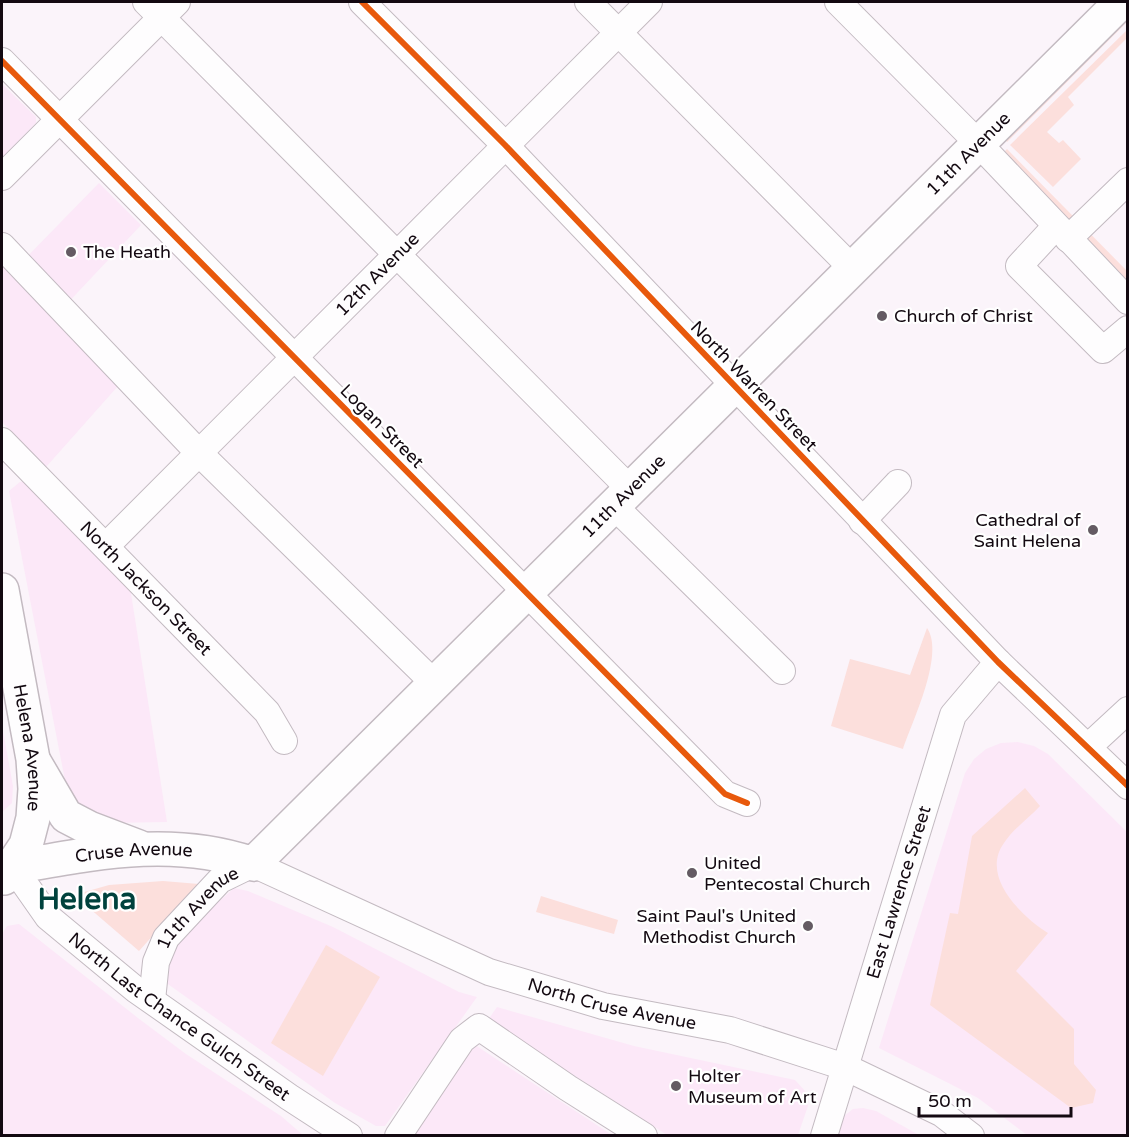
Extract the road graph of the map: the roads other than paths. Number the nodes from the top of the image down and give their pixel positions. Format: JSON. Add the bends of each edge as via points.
{"nodes":[{"id":1,"x":362,"y":2,"type":"edge"},
{"id":2,"x":588,"y":2,"type":"edge"},
{"id":3,"x":649,"y":2,"type":"edge"},
{"id":4,"x":838,"y":2,"type":"edge"},
{"id":5,"x":1121,"y":2,"type":"edge"},
{"id":6,"x":162,"y":7,"type":"edge"},
{"id":7,"x":618,"y":32,"type":"junction"},
{"id":8,"x":2,"y":60,"type":"edge"},
{"id":9,"x":60,"y":118,"type":"junction"},
{"id":10,"x":979,"y":144,"type":"junction"},
{"id":11,"x":505,"y":145,"type":"junction"},
{"id":12,"x":2,"y":177,"type":"edge"},
{"id":13,"x":1128,"y":180,"type":"edge"},
{"id":14,"x":1062,"y":233,"type":"junction"},
{"id":15,"x":2,"y":246,"type":"edge"},
{"id":16,"x":397,"y":254,"type":"junction"},
{"id":17,"x":853,"y":268,"type":"junction"},
{"id":18,"x":1128,"y":302,"type":"edge"},
{"id":19,"x":1128,"y":329,"type":"edge"},
{"id":20,"x":293,"y":358,"type":"junction"},
{"id":21,"x":734,"y":387,"type":"junction"},
{"id":22,"x":2,"y":441,"type":"edge"},
{"id":23,"x":198,"y":453,"type":"junction"},
{"id":24,"x":898,"y":483,"type":"dead end"},
{"id":25,"x":622,"y":498,"type":"junction"},
{"id":26,"x":862,"y":521,"type":"junction"},
{"id":27,"x":106,"y":546,"type":"junction"},
{"id":28,"x":2,"y":590,"type":"edge"},
{"id":29,"x":527,"y":592,"type":"junction"},
{"id":30,"x":998,"y":662,"type":"junction"},
{"id":31,"x":782,"y":671,"type":"dead end"},
{"id":32,"x":435,"y":684,"type":"junction"},
{"id":33,"x":1128,"y":710,"type":"edge"},
{"id":34,"x":284,"y":741,"type":"dead end"},
{"id":35,"x":1088,"y":747,"type":"junction"},
{"id":36,"x":33,"y":759,"type":"junction"},
{"id":37,"x":1128,"y":786,"type":"edge"},
{"id":38,"x":747,"y":803,"type":"dead end"},
{"id":39,"x":141,"y":848,"type":"junction"},
{"id":40,"x":254,"y":864,"type":"junction"},
{"id":41,"x":5,"y":868,"type":"edge"},
{"id":42,"x":152,"y":1000,"type":"junction"},
{"id":43,"x":845,"y":1067,"type":"junction"},
{"id":44,"x":350,"y":1136,"type":"edge"},
{"id":45,"x":398,"y":1136,"type":"edge"},
{"id":46,"x":644,"y":1136,"type":"edge"},
{"id":47,"x":824,"y":1136,"type":"edge"},
{"id":48,"x":971,"y":1136,"type":"edge"}],
"edges":[{"from":1,"to":11,"type":"street","name":"North Warren Street"},
{"from":2,"to":7,"type":"street"},
{"from":3,"to":7,"type":"street","name":"12th Avenue"},
{"from":4,"to":10,"type":"street"},
{"from":5,"to":10,"type":"main road","name":"11th Avenue"},
{"from":6,"to":9,"type":"street"},
{"from":6,"to":16,"type":"street"},
{"from":7,"to":11,"type":"street","name":"12th Avenue"},
{"from":7,"to":17,"type":"street"},
{"from":8,"to":9,"type":"street","name":"Logan Street"},
{"from":9,"to":12,"type":"street"},
{"from":9,"to":20,"type":"street","name":"Logan Street"},
{"from":10,"to":14,"type":"street"},
{"from":10,"to":17,"type":"main road","name":"11th Avenue"},
{"from":11,"to":16,"type":"street","name":"12th Avenue"},
{"from":11,"to":21,"type":"street","name":"North Warren Street"},
{"from":13,"to":14,"type":"street"},
{"from":14,"to":18,"type":"street"},
{"from":14,"to":19,"type":"street","via":[[1019,266],[1103,350]]},
{"from":15,"to":23,"type":"street"},
{"from":16,"to":20,"type":"street","name":"12th Avenue"},
{"from":16,"to":25,"type":"street"},
{"from":17,"to":21,"type":"main road","name":"11th Avenue"},
{"from":20,"to":23,"type":"street","name":"12th Avenue"},
{"from":20,"to":29,"type":"street","name":"Logan Street"},
{"from":21,"to":25,"type":"main road","name":"11th Avenue"},
{"from":21,"to":26,"type":"street","name":"North Warren Street"},
{"from":22,"to":27,"type":"street","name":"North Jackson Street"},
{"from":23,"to":27,"type":"street","name":"12th Avenue"},
{"from":23,"to":32,"type":"street"},
{"from":24,"to":26,"type":"street"},
{"from":25,"to":29,"type":"main road","name":"11th Avenue"},
{"from":25,"to":31,"type":"street"},
{"from":26,"to":30,"type":"street","name":"North Warren Street"},
{"from":27,"to":34,"type":"street","name":"North Jackson Street","via":[[267,712]]},
{"from":28,"to":36,"type":"main road","name":"Helena Avenue"},
{"from":29,"to":32,"type":"main road","name":"11th Avenue"},
{"from":29,"to":38,"type":"street","name":"Logan Street","via":[[725,794]]},
{"from":30,"to":35,"type":"street","name":"North Warren Street"},
{"from":30,"to":43,"type":"street","name":"East Lawrence Street","via":[[953,715]]},
{"from":32,"to":40,"type":"main road","name":"11th Avenue"},
{"from":33,"to":35,"type":"street"},
{"from":35,"to":37,"type":"street","name":"North Warren Street"},
{"from":36,"to":39,"type":"main road","via":[[66,816]]},
{"from":36,"to":41,"type":"main road","name":"Helena Avenue","via":[[33,818],[26,845]]},
{"from":39,"to":40,"type":"main road","name":"Cruse Avenue","via":[[195,850]]},
{"from":39,"to":41,"type":"main road","name":"Cruse Avenue"},
{"from":40,"to":42,"type":"street","name":"11th Avenue","via":[[220,880],[166,938],[156,962]]},
{"from":40,"to":43,"type":"street","name":"North Cruse Avenue","via":[[489,972],[603,1006],[730,1030]]},
{"from":41,"to":42,"type":"street","name":"North Last Chance Gulch Street","via":[[48,917]]},
{"from":42,"to":44,"type":"street","name":"North Last Chance Gulch Street"},
{"from":43,"to":47,"type":"street","name":"East Lawrence Street"},
{"from":43,"to":48,"type":"street","name":"North Cruse Avenue","via":[[941,1113]]},
{"from":45,"to":46,"type":"street","via":[[462,1040],[479,1027]]}]}
